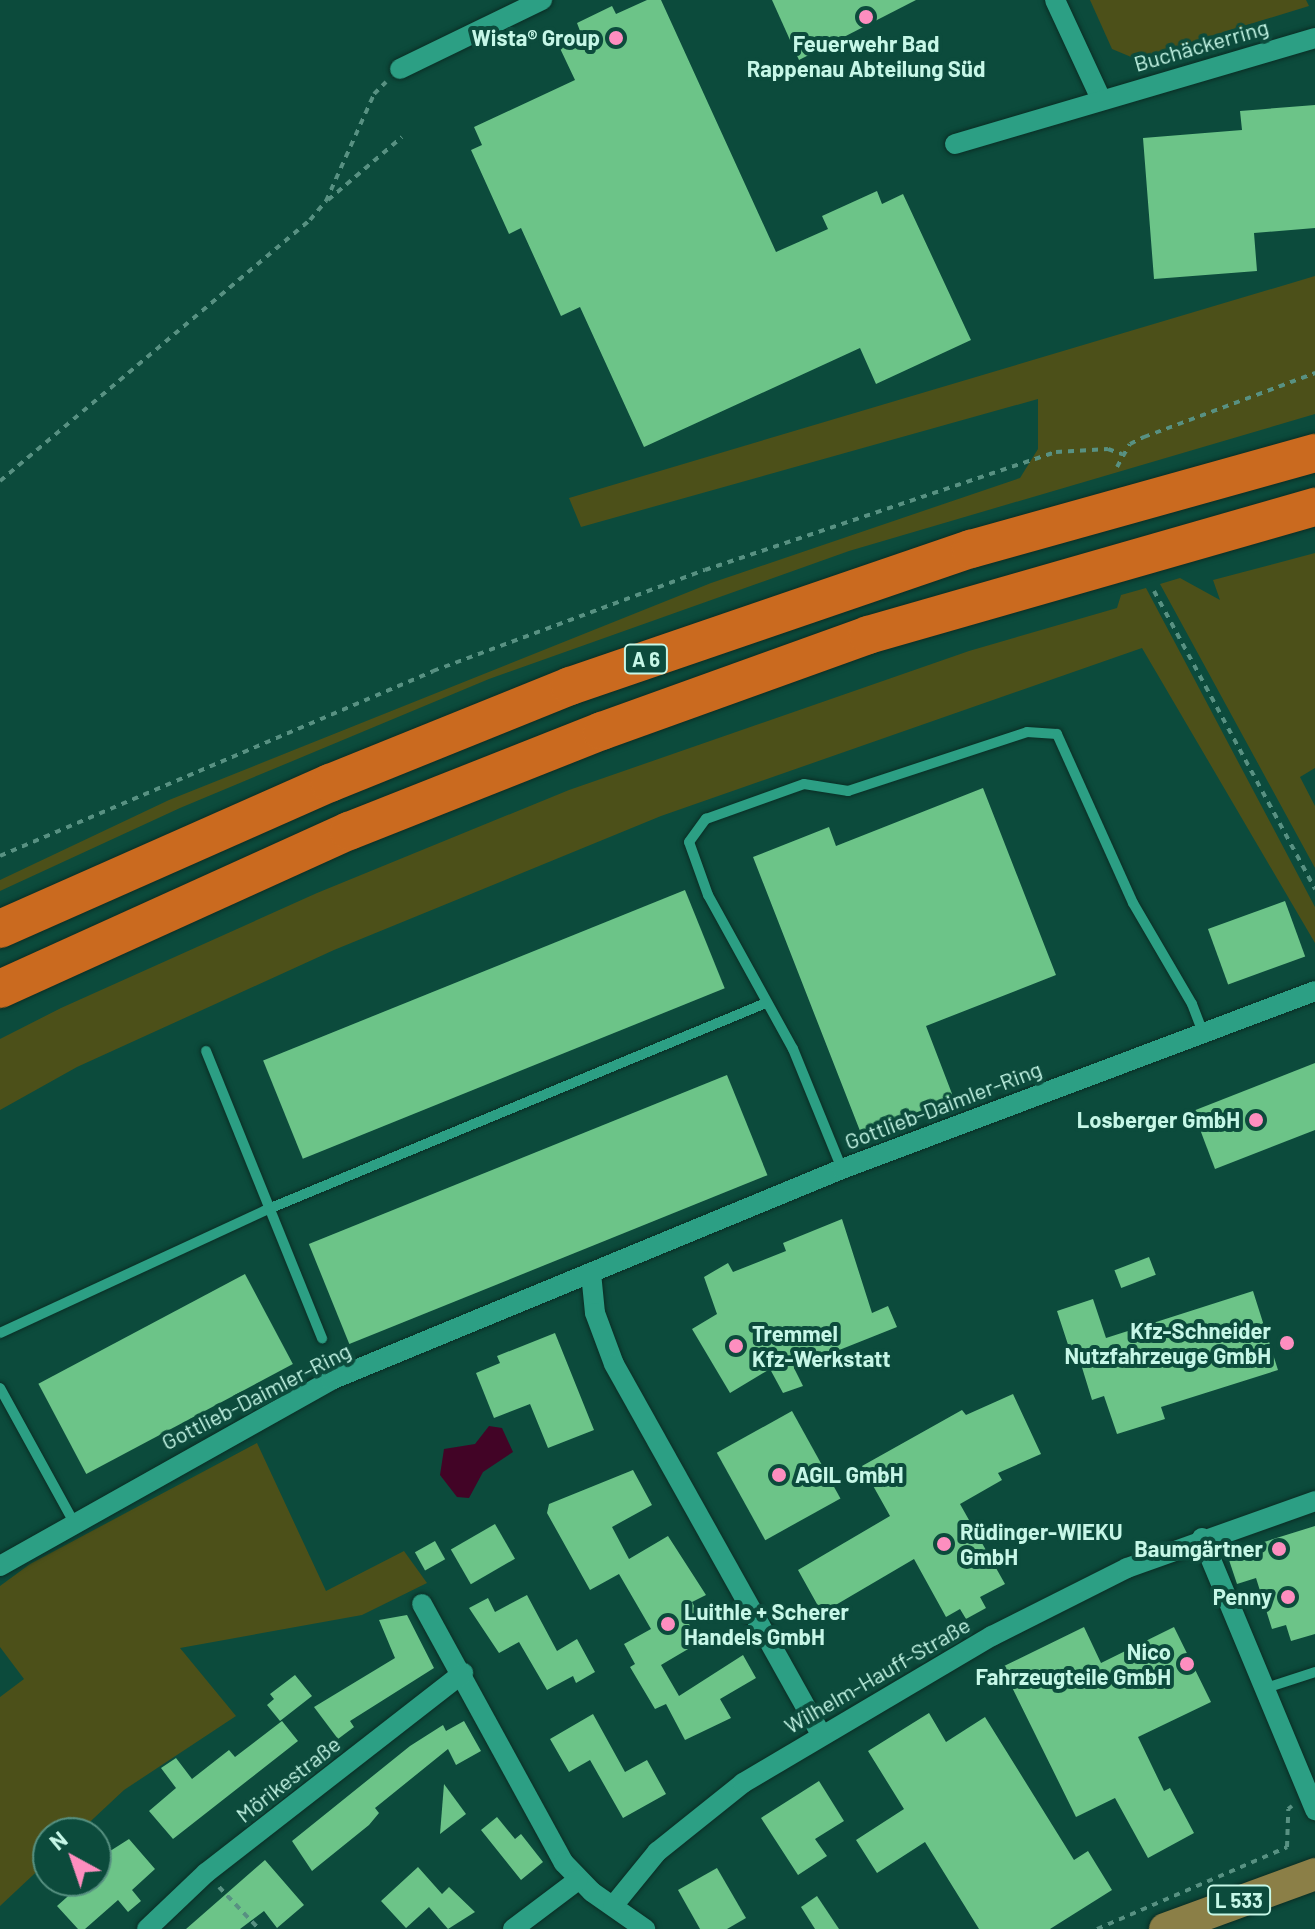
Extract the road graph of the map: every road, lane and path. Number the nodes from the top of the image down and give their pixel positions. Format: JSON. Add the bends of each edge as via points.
{"nodes":[{"id":1,"x":542,"y":0,"type":"edge"},
{"id":2,"x":1055,"y":0,"type":"edge"},
{"id":3,"x":1315,"y":38,"type":"edge"},
{"id":4,"x":400,"y":69,"type":"joint"},
{"id":5,"x":1101,"y":99,"type":"junction"},
{"id":6,"x":402,"y":137,"type":"dead end"},
{"id":7,"x":955,"y":144,"type":"dead end"},
{"id":8,"x":326,"y":201,"type":"junction"},
{"id":9,"x":1315,"y":373,"type":"edge"},
{"id":10,"x":1315,"y":453,"type":"edge"},
{"id":11,"x":1122,"y":454,"type":"junction"},
{"id":12,"x":1117,"y":467,"type":"dead end"},
{"id":13,"x":0,"y":481,"type":"edge"},
{"id":14,"x":1315,"y":507,"type":"edge"},
{"id":15,"x":1154,"y":591,"type":"dead end"},
{"id":16,"x":0,"y":856,"type":"edge"},
{"id":17,"x":1315,"y":889,"type":"edge"},
{"id":18,"x":0,"y":929,"type":"edge"},
{"id":19,"x":0,"y":989,"type":"edge"},
{"id":20,"x":1315,"y":991,"type":"edge"},
{"id":21,"x":766,"y":1003,"type":"junction"},
{"id":22,"x":1203,"y":1033,"type":"junction"},
{"id":23,"x":206,"y":1051,"type":"dead end"},
{"id":24,"x":842,"y":1169,"type":"junction"},
{"id":25,"x":266,"y":1210,"type":"junction"},
{"id":26,"x":591,"y":1273,"type":"junction"},
{"id":27,"x":0,"y":1333,"type":"edge"},
{"id":28,"x":322,"y":1338,"type":"dead end"},
{"id":29,"x":0,"y":1388,"type":"edge"},
{"id":30,"x":1315,"y":1501,"type":"edge"},
{"id":31,"x":73,"y":1521,"type":"junction"},
{"id":32,"x":1202,"y":1538,"type":"junction"},
{"id":33,"x":0,"y":1566,"type":"edge"},
{"id":34,"x":422,"y":1604,"type":"dead end"},
{"id":35,"x":1315,"y":1672,"type":"edge"},
{"id":36,"x":463,"y":1673,"type":"junction"},
{"id":37,"x":1263,"y":1689,"type":"junction"},
{"id":38,"x":821,"y":1735,"type":"junction"},
{"id":39,"x":1313,"y":1802,"type":"edge"},
{"id":40,"x":206,"y":1873,"type":"junction"},
{"id":41,"x":1315,"y":1874,"type":"edge"},
{"id":42,"x":578,"y":1880,"type":"junction"},
{"id":43,"x":613,"y":1906,"type":"junction"},
{"id":44,"x":643,"y":1928,"type":"edge"},
{"id":45,"x":147,"y":1929,"type":"edge"},
{"id":46,"x":259,"y":1929,"type":"edge"},
{"id":47,"x":513,"y":1929,"type":"edge"},
{"id":48,"x":1097,"y":1929,"type":"edge"},
{"id":49,"x":1165,"y":1929,"type":"edge"}],
"edges":[{"from":1,"to":4,"type":"street"},
{"from":2,"to":5,"type":"street"},
{"from":3,"to":5,"type":"street","name":"Buchäckerring"},
{"from":4,"to":8,"type":"path","via":[[374,94]]},
{"from":5,"to":7,"type":"street","name":"Buchäckerring"},
{"from":6,"to":8,"type":"path"},
{"from":8,"to":13,"type":"path"},
{"from":9,"to":11,"type":"path","via":[[1144,437]]},
{"from":10,"to":18,"type":"highway","number":"A 6","via":[[971,549],[570,686],[330,783]]},
{"from":11,"to":12,"type":"path"},
{"from":11,"to":16,"type":"path","via":[[1108,449],[1056,452],[705,570],[433,671]]},
{"from":14,"to":19,"type":"highway","number":"A 6","via":[[868,635],[602,731],[349,831]]},
{"from":15,"to":17,"type":"path"},
{"from":20,"to":22,"type":"street","name":"Gottlieb-Daimler-Ring"},
{"from":21,"to":22,"type":"lane","via":[[708,895],[689,842],[706,819],[804,784],[848,791],[1027,732],[1057,734],[1133,903],[1192,1004]]},
{"from":21,"to":24,"type":"lane","via":[[793,1049]]},
{"from":21,"to":25,"type":"lane"},
{"from":22,"to":24,"type":"street","name":"Gottlieb-Daimler-Ring"},
{"from":23,"to":25,"type":"lane"},
{"from":24,"to":26,"type":"street","name":"Gottlieb-Daimler-Ring"},
{"from":25,"to":27,"type":"lane"},
{"from":25,"to":28,"type":"lane"},
{"from":26,"to":31,"type":"street","name":"Gottlieb-Daimler-Ring","via":[[331,1380]]},
{"from":26,"to":38,"type":"street","via":[[595,1313],[614,1364]]},
{"from":29,"to":31,"type":"lane"},
{"from":30,"to":32,"type":"street","name":"Wilhelm-Hauff-Straße"},
{"from":31,"to":33,"type":"street","name":"Gottlieb-Daimler-Ring"},
{"from":32,"to":37,"type":"street"},
{"from":32,"to":38,"type":"street","name":"Wilhelm-Hauff-Straße","via":[[1127,1568],[992,1636]]},
{"from":34,"to":36,"type":"street"},
{"from":35,"to":37,"type":"lane"},
{"from":36,"to":40,"type":"street","name":"Mörikestraße"},
{"from":36,"to":42,"type":"street"},
{"from":37,"to":39,"type":"street"},
{"from":38,"to":43,"type":"street","name":"Wilhelm-Hauff-Straße","via":[[743,1783],[680,1831]]},
{"from":39,"to":48,"type":"path","via":[[1288,1809],[1287,1847]]},
{"from":40,"to":45,"type":"street","name":"Mörikestraße"},
{"from":40,"to":46,"type":"path"},
{"from":41,"to":49,"type":"main road","number":"L 533"},
{"from":42,"to":43,"type":"street"},
{"from":42,"to":47,"type":"street"},
{"from":43,"to":44,"type":"street"}]}
